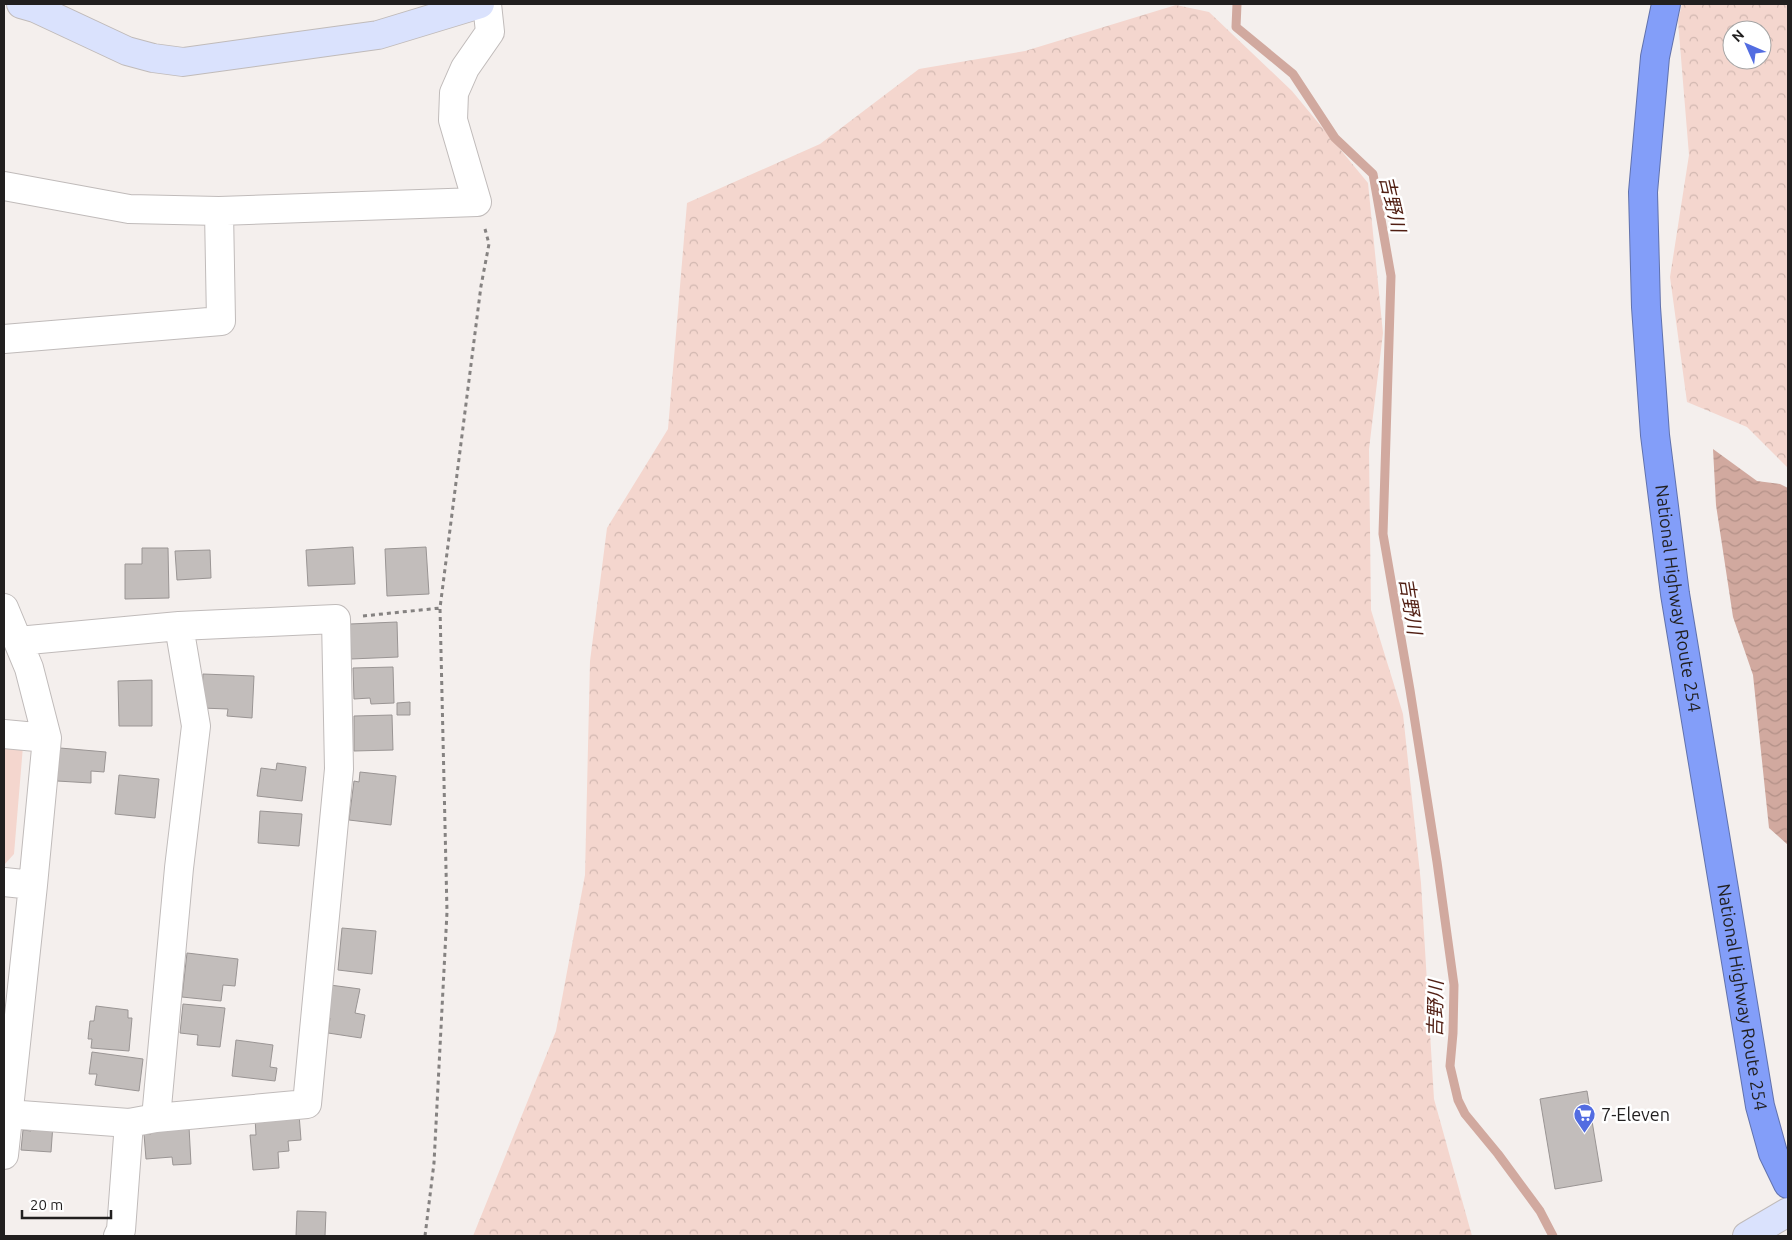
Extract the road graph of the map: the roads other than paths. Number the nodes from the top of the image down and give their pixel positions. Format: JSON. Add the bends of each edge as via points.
{"nodes":[{"id":1,"x":21,"y":4,"type":"edge"},
{"id":2,"x":480,"y":4,"type":"edge"},
{"id":3,"x":487,"y":4,"type":"edge"},
{"id":4,"x":1666,"y":4,"type":"edge"},
{"id":5,"x":4,"y":186,"type":"edge"},
{"id":6,"x":219,"y":211,"type":"junction"},
{"id":7,"x":4,"y":339,"type":"edge"},
{"id":8,"x":4,"y":608,"type":"edge"},
{"id":9,"x":179,"y":626,"type":"junction"},
{"id":10,"x":18,"y":641,"type":"junction"},
{"id":11,"x":4,"y":734,"type":"edge"},
{"id":12,"x":47,"y":738,"type":"junction"},
{"id":13,"x":4,"y":882,"type":"edge"},
{"id":14,"x":33,"y":886,"type":"junction"},
{"id":15,"x":7,"y":1114,"type":"junction"},
{"id":16,"x":156,"y":1118,"type":"junction"},
{"id":17,"x":129,"y":1123,"type":"junction"},
{"id":18,"x":4,"y":1155,"type":"edge"},
{"id":19,"x":1788,"y":1184,"type":"edge"},
{"id":20,"x":1788,"y":1212,"type":"edge"},
{"id":21,"x":118,"y":1236,"type":"edge"},
{"id":22,"x":1747,"y":1236,"type":"edge"}],
"edges":[{"from":1,"to":2,"type":"street","via":[[127,51],[183,62],[378,35]]},
{"from":3,"to":6,"type":"street","via":[[490,32],[454,93],[453,120],[477,202]]},
{"from":4,"to":19,"type":"highway","name":"National Highway Route 254","via":[[1656,57],[1643,192],[1646,307],[1655,435],[1675,594],[1760,1106],[1773,1153]]},
{"from":5,"to":6,"type":"street","via":[[129,209]]},
{"from":6,"to":7,"type":"street","via":[[221,321]]},
{"from":8,"to":10,"type":"street"},
{"from":9,"to":10,"type":"street"},
{"from":9,"to":16,"type":"street","via":[[196,726]]},
{"from":9,"to":16,"type":"street","via":[[336,619],[340,769],[307,1104]]},
{"from":10,"to":12,"type":"street","via":[[29,668]]},
{"from":11,"to":12,"type":"street"},
{"from":12,"to":14,"type":"street"},
{"from":13,"to":14,"type":"street"},
{"from":14,"to":15,"type":"street"},
{"from":15,"to":17,"type":"street"},
{"from":15,"to":18,"type":"street"},
{"from":16,"to":17,"type":"street"},
{"from":17,"to":21,"type":"street"},
{"from":20,"to":22,"type":"street"}]}
